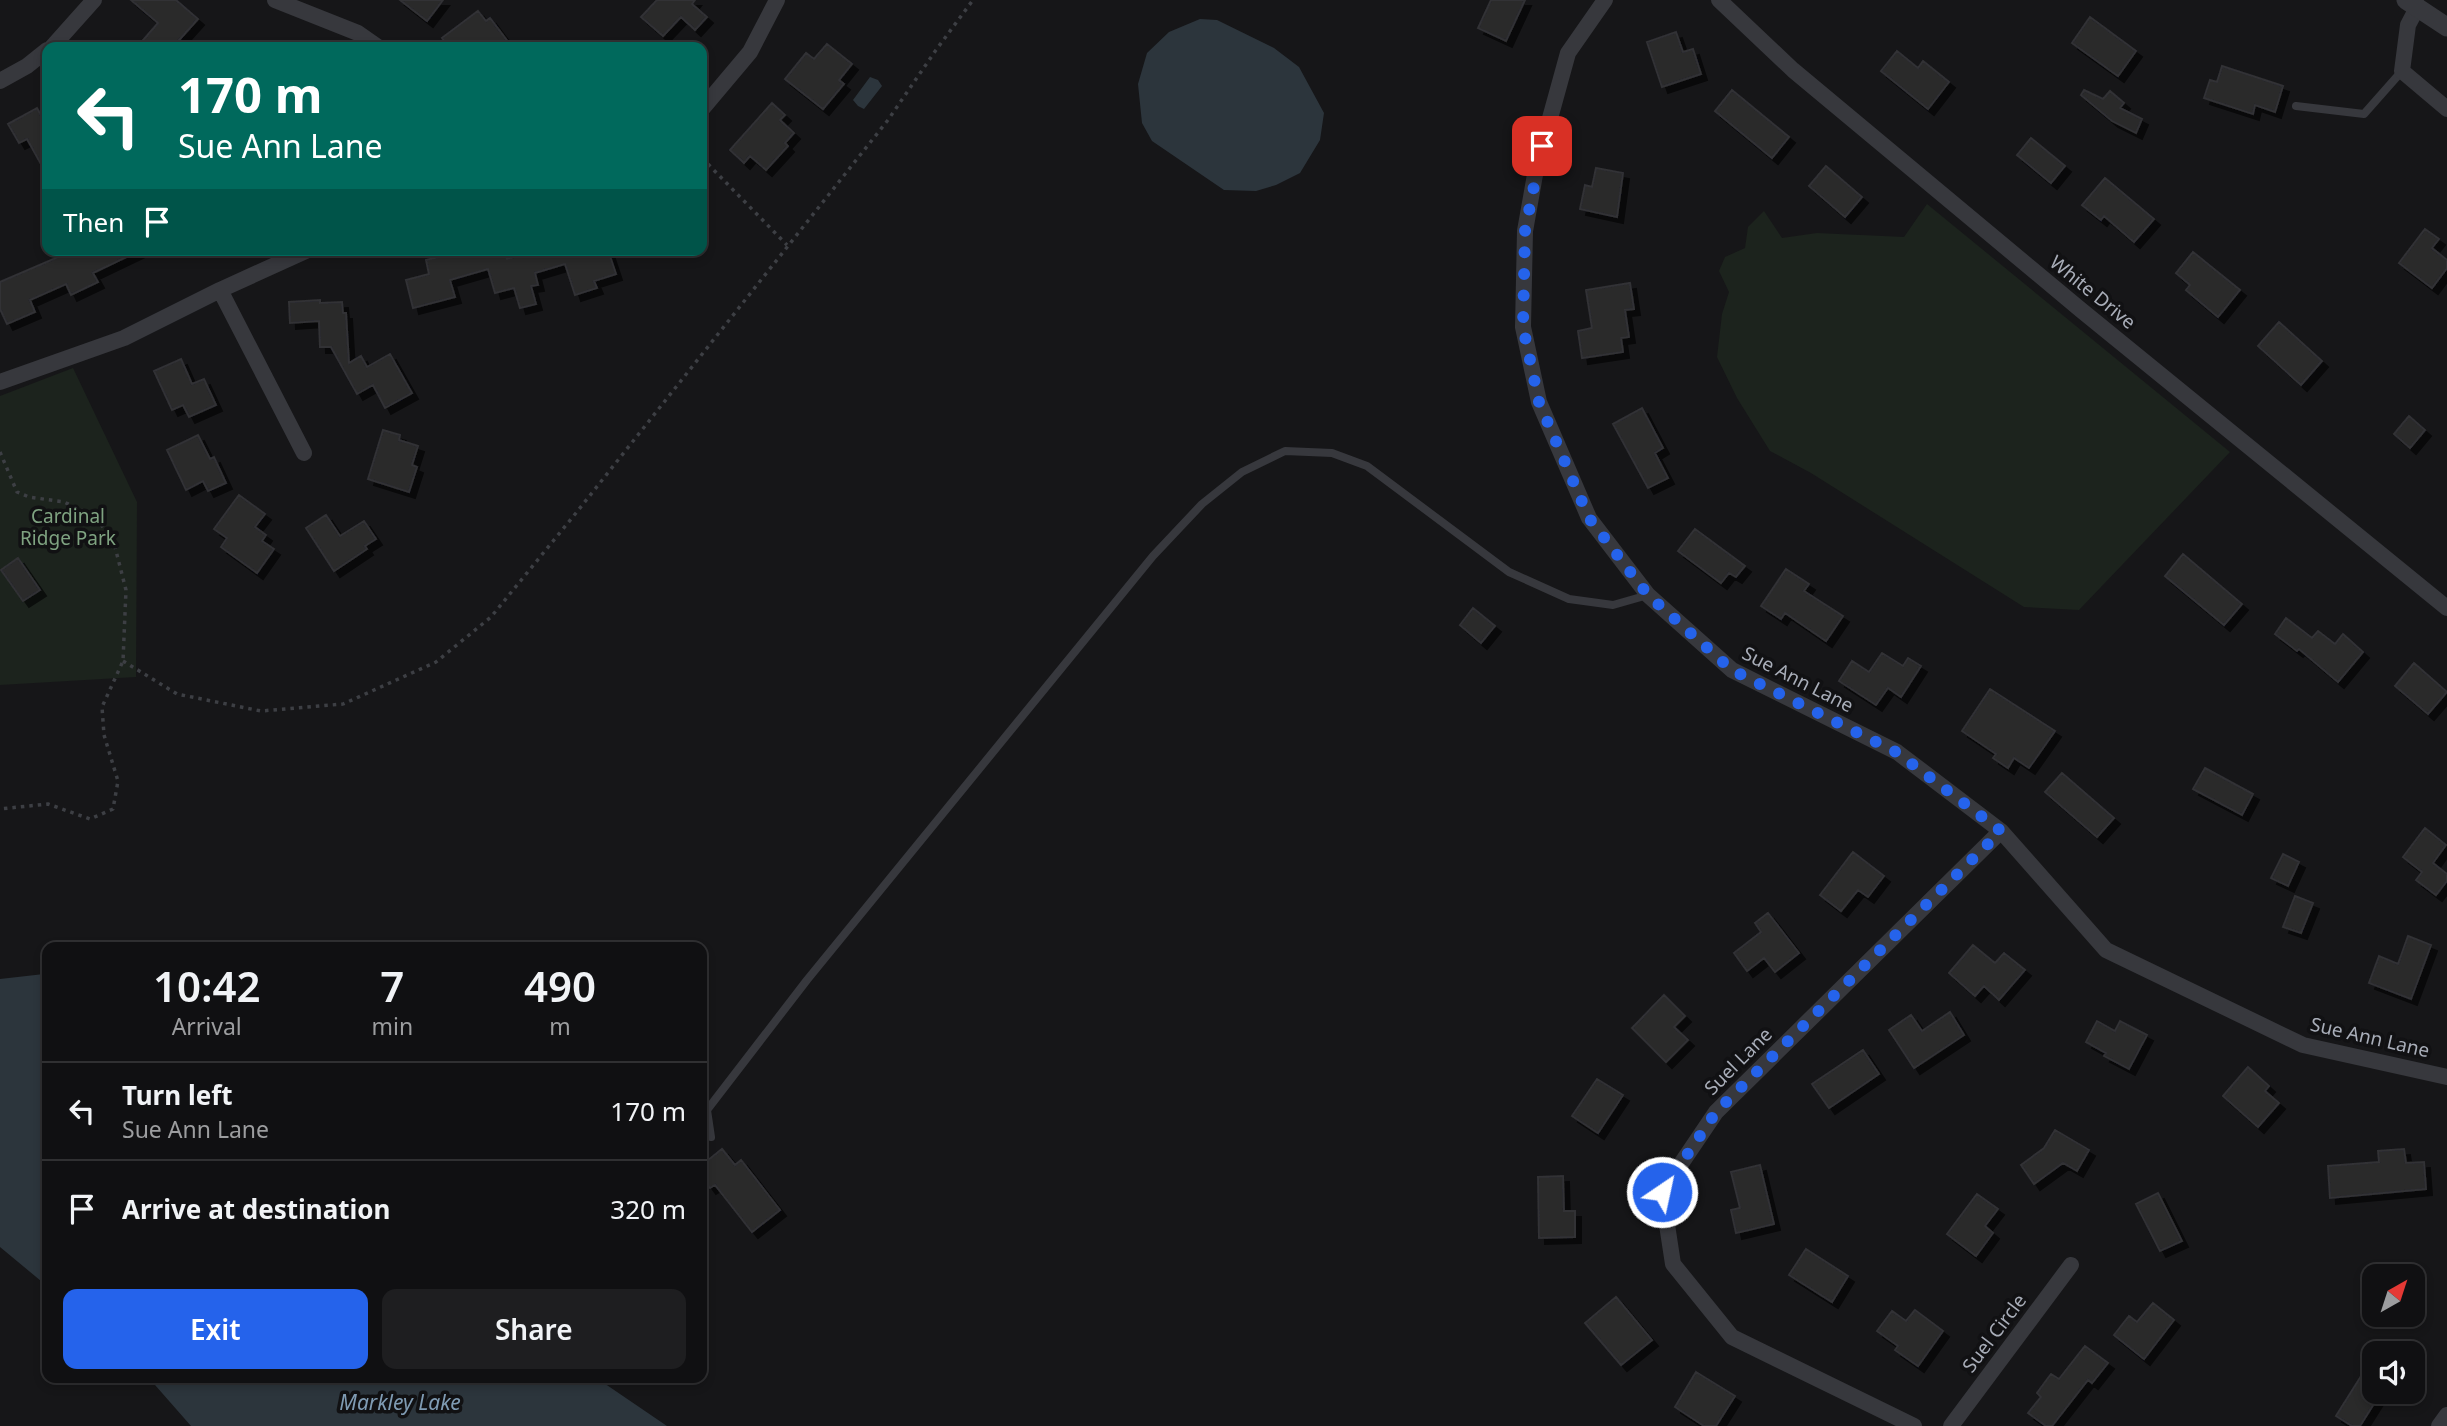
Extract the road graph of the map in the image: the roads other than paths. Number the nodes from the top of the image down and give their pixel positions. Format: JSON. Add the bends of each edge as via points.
{"nodes":[{"id":1,"x":94,"y":0,"type":"edge"},
{"id":2,"x":275,"y":0,"type":"edge"},
{"id":3,"x":777,"y":0,"type":"edge"},
{"id":4,"x":1605,"y":0,"type":"edge"},
{"id":5,"x":1719,"y":0,"type":"edge"},
{"id":6,"x":2412,"y":3,"type":"edge"},
{"id":7,"x":2447,"y":27,"type":"edge"},
{"id":8,"x":56,"y":42,"type":"edge"},
{"id":9,"x":371,"y":42,"type":"edge"},
{"id":10,"x":42,"y":55,"type":"edge"},
{"id":11,"x":2402,"y":71,"type":"junction"},
{"id":12,"x":0,"y":81,"type":"edge"},
{"id":13,"x":707,"y":103,"type":"edge"},
{"id":14,"x":2296,"y":106,"type":"dead end"},
{"id":15,"x":2447,"y":109,"type":"edge"},
{"id":16,"x":295,"y":256,"type":"edge"},
{"id":17,"x":220,"y":290,"type":"junction"},
{"id":18,"x":0,"y":382,"type":"edge"},
{"id":19,"x":304,"y":453,"type":"dead end"},
{"id":20,"x":1648,"y":595,"type":"junction"},
{"id":21,"x":2447,"y":608,"type":"edge"},
{"id":22,"x":2001,"y":831,"type":"junction"},
{"id":23,"x":2447,"y":1077,"type":"edge"},
{"id":24,"x":711,"y":1137,"type":"dead end"},
{"id":25,"x":2071,"y":1265,"type":"dead end"},
{"id":26,"x":2447,"y":1415,"type":"edge"},
{"id":27,"x":1914,"y":1426,"type":"edge"},
{"id":28,"x":1951,"y":1426,"type":"edge"},
{"id":29,"x":2439,"y":1426,"type":"edge"}],
"edges":[{"from":1,"to":8,"type":"street"},
{"from":2,"to":9,"type":"street"},
{"from":3,"to":13,"type":"street","via":[[750,52]]},
{"from":4,"to":20,"type":"street","name":"Sue Ann Lane","via":[[1568,53],[1536,169],[1525,231],[1523,327],[1539,402],[1589,518]]},
{"from":5,"to":21,"type":"street","name":"White Drive","via":[[1803,79]]},
{"from":6,"to":7,"type":"street"},
{"from":6,"to":11,"type":"street"},
{"from":10,"to":12,"type":"street"},
{"from":11,"to":14,"type":"lane","via":[[2364,114]]},
{"from":11,"to":15,"type":"street"},
{"from":16,"to":17,"type":"street"},
{"from":17,"to":18,"type":"street","via":[[124,338]]},
{"from":17,"to":19,"type":"street"},
{"from":20,"to":22,"type":"street","name":"Sue Ann Lane","via":[[1732,670],[1896,752]]},
{"from":20,"to":24,"type":"lane","via":[[1613,604],[1591,602],[1569,599],[1521,578],[1367,466],[1332,453],[1285,452],[1242,472],[1202,504],[1153,556],[807,980],[707,1110]]},
{"from":22,"to":23,"type":"street","name":"Sue Ann Lane","via":[[2106,950],[2303,1045]]},
{"from":22,"to":27,"type":"street","name":"Suel Lane","via":[[1716,1112],[1662,1192],[1673,1264],[1732,1337]]},
{"from":25,"to":28,"type":"street","name":"Suel Circle"},
{"from":26,"to":29,"type":"street"}]}
